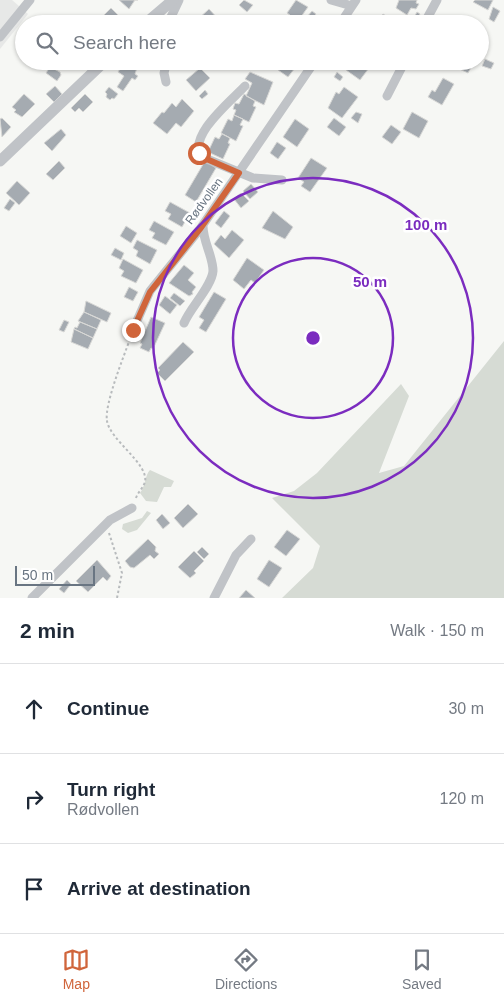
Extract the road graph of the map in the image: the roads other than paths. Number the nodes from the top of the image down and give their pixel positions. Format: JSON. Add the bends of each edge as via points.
{"nodes":[{"id":1,"x":173,"y":0,"type":"edge"},
{"id":2,"x":179,"y":0,"type":"edge"},
{"id":3,"x":331,"y":0,"type":"edge"},
{"id":4,"x":436,"y":0,"type":"edge"},
{"id":5,"x":27,"y":1,"type":"edge"},
{"id":6,"x":354,"y":3,"type":"edge"},
{"id":7,"x":16,"y":15,"type":"edge"},
{"id":8,"x":156,"y":15,"type":"edge"},
{"id":9,"x":172,"y":15,"type":"edge"},
{"id":10,"x":346,"y":15,"type":"edge"},
{"id":11,"x":428,"y":15,"type":"edge"},
{"id":12,"x":15,"y":17,"type":"edge"},
{"id":13,"x":0,"y":37,"type":"edge"},
{"id":14,"x":96,"y":70,"type":"edge"},
{"id":15,"x":165,"y":70,"type":"edge"},
{"id":16,"x":309,"y":70,"type":"edge"},
{"id":17,"x":400,"y":70,"type":"edge"},
{"id":18,"x":166,"y":82,"type":"dead end"},
{"id":19,"x":245,"y":86,"type":"dead end"},
{"id":20,"x":387,"y":96,"type":"dead end"},
{"id":21,"x":0,"y":161,"type":"edge"},
{"id":22,"x":239,"y":173,"type":"junction"},
{"id":23,"x":282,"y":180,"type":"dead end"},
{"id":24,"x":203,"y":226,"type":"junction"},
{"id":25,"x":184,"y":323,"type":"dead end"},
{"id":26,"x":133,"y":330,"type":"road end"},
{"id":27,"x":132,"y":508,"type":"road end"},
{"id":28,"x":251,"y":539,"type":"dead end"},
{"id":29,"x":32,"y":598,"type":"edge"},
{"id":30,"x":214,"y":598,"type":"edge"}],
"edges":[{"from":1,"to":8,"type":"street"},
{"from":2,"to":9,"type":"street"},
{"from":3,"to":6,"type":"street"},
{"from":4,"to":11,"type":"street"},
{"from":5,"to":7,"type":"street"},
{"from":6,"to":10,"type":"street"},
{"from":12,"to":13,"type":"street"},
{"from":14,"to":21,"type":"street"},
{"from":15,"to":18,"type":"street"},
{"from":16,"to":22,"type":"street","name":"Rødvollen"},
{"from":17,"to":20,"type":"street"},
{"from":19,"to":22,"type":"street","via":[[203,131],[197,148],[202,157]]},
{"from":22,"to":23,"type":"street","via":[[253,178]]},
{"from":22,"to":24,"type":"street","name":"Rødvollen"},
{"from":24,"to":25,"type":"street","via":[[212,274]]},
{"from":24,"to":26,"type":"street","name":"Rødvollen","via":[[150,292]]},
{"from":27,"to":29,"type":"street","via":[[106,524]]},
{"from":28,"to":30,"type":"street","via":[[236,555]]}]}
